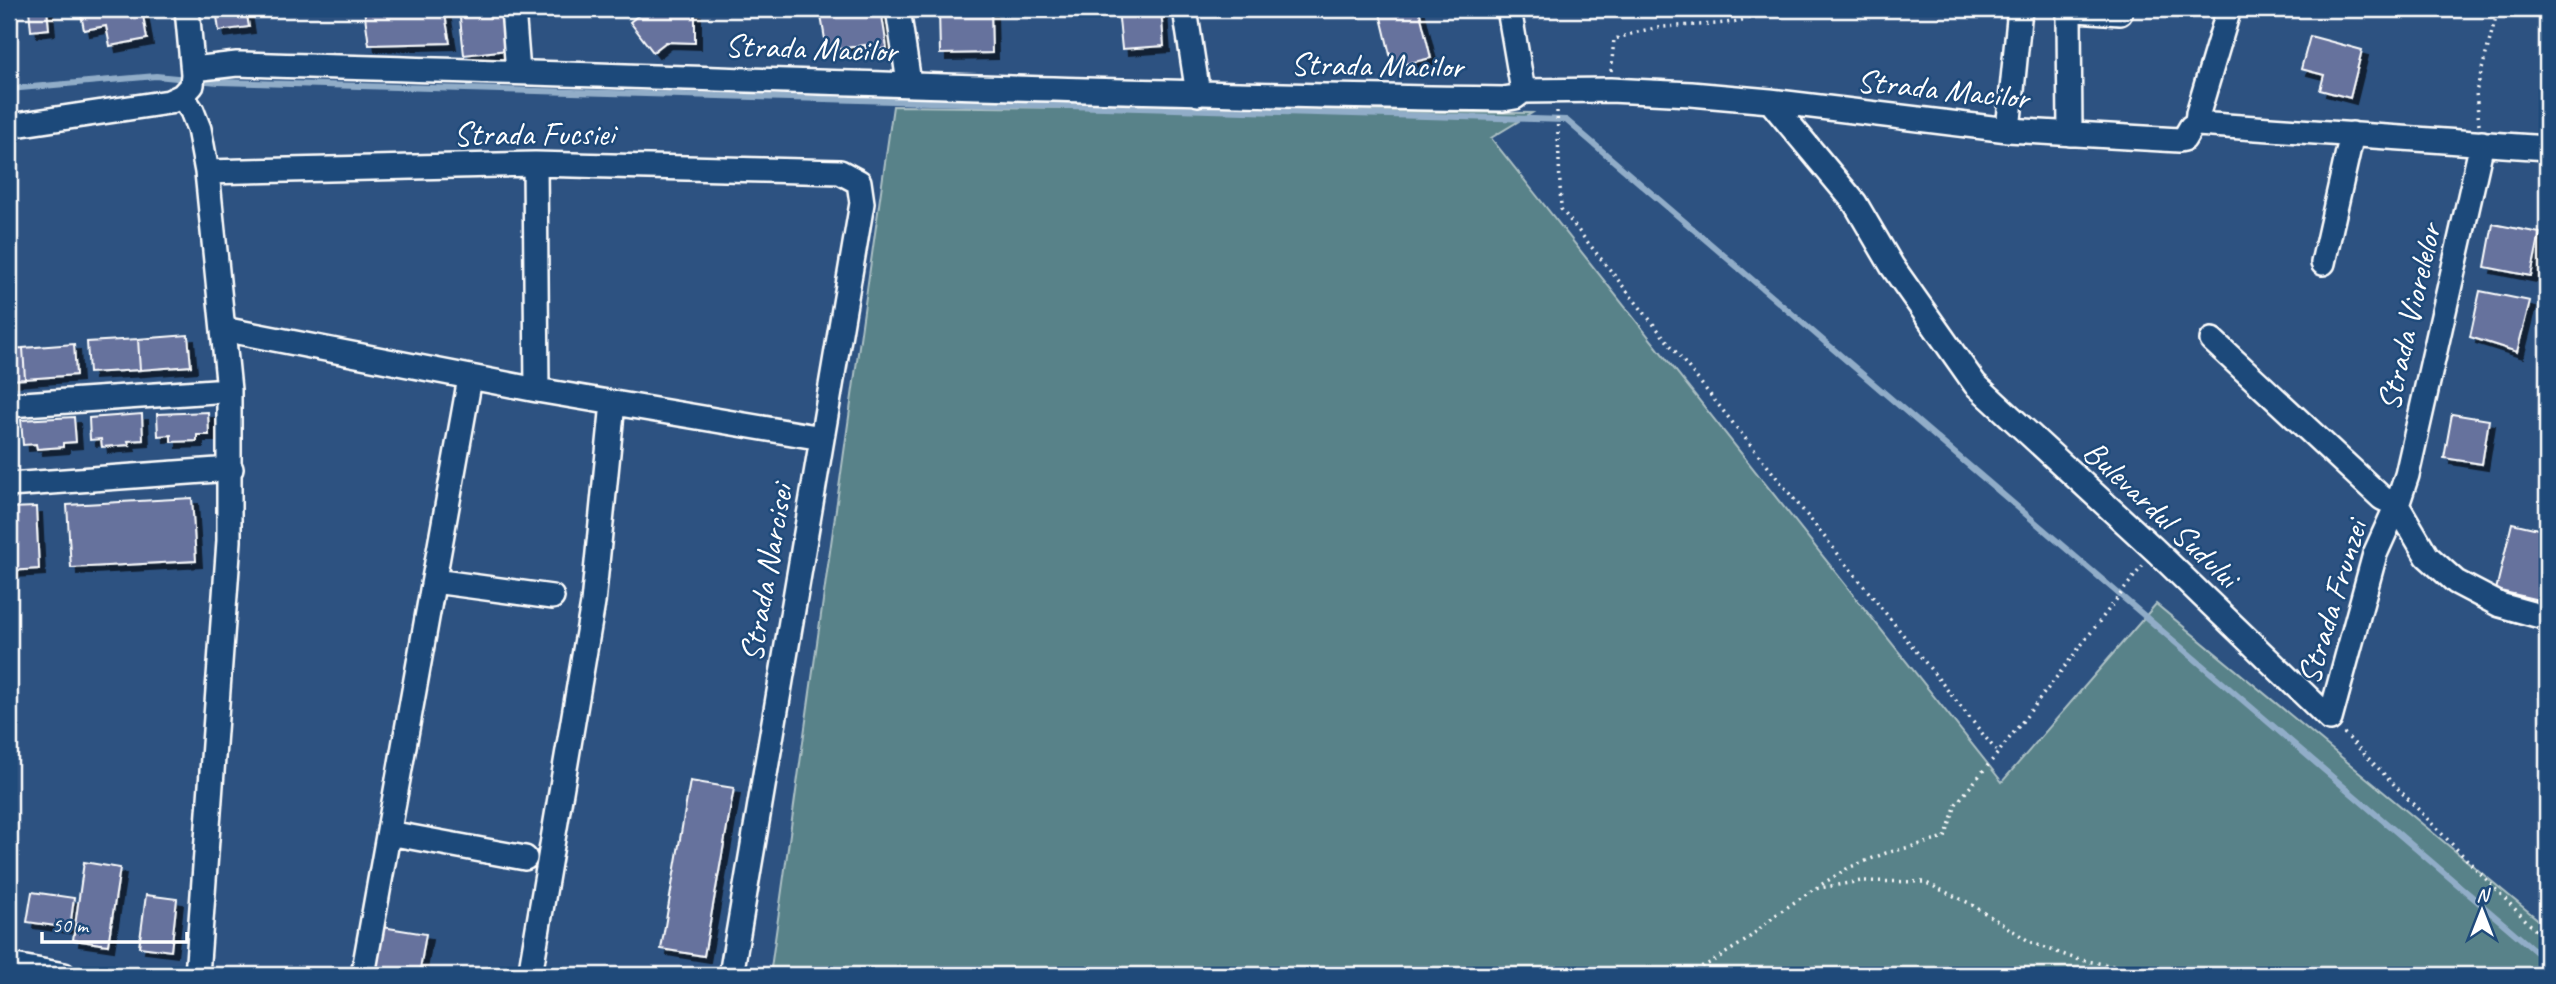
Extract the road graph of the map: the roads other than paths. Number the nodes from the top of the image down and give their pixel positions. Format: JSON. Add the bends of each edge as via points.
{"nodes":[{"id":1,"x":187,"y":9,"type":"edge"},
{"id":2,"x":513,"y":9,"type":"edge"},
{"id":3,"x":898,"y":9,"type":"edge"},
{"id":4,"x":1185,"y":9,"type":"edge"},
{"id":5,"x":1509,"y":9,"type":"edge"},
{"id":6,"x":2021,"y":9,"type":"edge"},
{"id":7,"x":2229,"y":9,"type":"edge"},
{"id":8,"x":2120,"y":13,"type":"dead end"},
{"id":9,"x":518,"y":72,"type":"junction"},
{"id":10,"x":190,"y":81,"type":"junction"},
{"id":11,"x":909,"y":83,"type":"junction"},
{"id":12,"x":1523,"y":91,"type":"junction"},
{"id":13,"x":1198,"y":94,"type":"junction"},
{"id":14,"x":1770,"y":101,"type":"junction"},
{"id":15,"x":2197,"y":124,"type":"junction"},
{"id":16,"x":9,"y":126,"type":"edge"},
{"id":17,"x":2008,"y":130,"type":"junction"},
{"id":18,"x":2070,"y":134,"type":"junction"},
{"id":19,"x":2352,"y":134,"type":"junction"},
{"id":20,"x":2482,"y":143,"type":"junction"},
{"id":21,"x":2547,"y":148,"type":"edge"},
{"id":22,"x":535,"y":164,"type":"junction"},
{"id":23,"x":206,"y":172,"type":"junction"},
{"id":24,"x":859,"y":182,"type":"joint"},
{"id":25,"x":2323,"y":263,"type":"dead end"},
{"id":26,"x":223,"y":329,"type":"junction"},
{"id":27,"x":2212,"y":340,"type":"dead end"},
{"id":28,"x":470,"y":378,"type":"junction"},
{"id":29,"x":229,"y":390,"type":"junction"},
{"id":30,"x":537,"y":390,"type":"junction"},
{"id":31,"x":614,"y":403,"type":"junction"},
{"id":32,"x":9,"y":405,"type":"edge"},
{"id":33,"x":822,"y":438,"type":"junction"},
{"id":34,"x":231,"y":469,"type":"junction"},
{"id":35,"x":9,"y":485,"type":"edge"},
{"id":36,"x":2398,"y":505,"type":"junction"},
{"id":37,"x":433,"y":581,"type":"junction"},
{"id":38,"x":552,"y":597,"type":"dead end"},
{"id":39,"x":2547,"y":618,"type":"edge"},
{"id":40,"x":2330,"y":719,"type":"joint"},
{"id":41,"x":388,"y":833,"type":"junction"},
{"id":42,"x":525,"y":858,"type":"dead end"},
{"id":43,"x":9,"y":965,"type":"edge"},
{"id":44,"x":64,"y":975,"type":"edge"},
{"id":45,"x":197,"y":975,"type":"edge"},
{"id":46,"x":363,"y":975,"type":"edge"},
{"id":47,"x":530,"y":975,"type":"edge"},
{"id":48,"x":732,"y":975,"type":"edge"}],
"edges":[{"from":1,"to":10,"type":"street"},
{"from":2,"to":9,"type":"street"},
{"from":3,"to":11,"type":"street"},
{"from":4,"to":13,"type":"street"},
{"from":5,"to":12,"type":"street"},
{"from":6,"to":17,"type":"street"},
{"from":7,"to":15,"type":"street"},
{"from":8,"to":18,"type":"street","via":[[2076,10],[2069,16]]},
{"from":9,"to":10,"type":"street","name":"Strada Macilor","via":[[237,64]]},
{"from":9,"to":11,"type":"street","name":"Strada Macilor"},
{"from":10,"to":16,"type":"street","name":"Strada Macilor","via":[[154,106]]},
{"from":10,"to":23,"type":"street"},
{"from":11,"to":13,"type":"street","name":"Strada Macilor"},
{"from":12,"to":13,"type":"street","name":"Strada Macilor","via":[[1503,99]]},
{"from":12,"to":14,"type":"street","name":"Strada Macilor","via":[[1610,90]]},
{"from":14,"to":17,"type":"street","name":"Strada Macilor"},
{"from":14,"to":40,"type":"street","name":"Bulevardul Sudului","via":[[1855,203],[1892,266],[1975,383]]},
{"from":15,"to":18,"type":"street","name":"Strada Macilor","via":[[2179,140]]},
{"from":15,"to":19,"type":"street"},
{"from":17,"to":18,"type":"street","name":"Strada Macilor"},
{"from":19,"to":20,"type":"street"},
{"from":19,"to":25,"type":"street"},
{"from":20,"to":21,"type":"street"},
{"from":20,"to":36,"type":"street","name":"Strada Viorelelor"},
{"from":22,"to":23,"type":"street","name":"Strada Fucsiei"},
{"from":22,"to":24,"type":"street","name":"Strada Fucsiei","via":[[840,172]]},
{"from":22,"to":30,"type":"street"},
{"from":23,"to":26,"type":"street"},
{"from":24,"to":33,"type":"street","name":"Strada Narcisei","via":[[862,203]]},
{"from":26,"to":28,"type":"street"},
{"from":26,"to":29,"type":"street"},
{"from":27,"to":36,"type":"street","via":[[2382,498]]},
{"from":28,"to":30,"type":"street"},
{"from":28,"to":37,"type":"street"},
{"from":29,"to":32,"type":"street"},
{"from":29,"to":34,"type":"street"},
{"from":30,"to":31,"type":"street"},
{"from":31,"to":33,"type":"street"},
{"from":31,"to":47,"type":"street","via":[[593,603]]},
{"from":33,"to":48,"type":"street","name":"Strada Narcisei"},
{"from":34,"to":35,"type":"street"},
{"from":34,"to":45,"type":"street"},
{"from":36,"to":39,"type":"street","via":[[2427,556],[2456,582],[2501,605]]},
{"from":36,"to":40,"type":"street","name":"Strada Frunzei","via":[[2375,554]]},
{"from":37,"to":38,"type":"street"},
{"from":37,"to":41,"type":"street"},
{"from":41,"to":42,"type":"street"},
{"from":41,"to":46,"type":"street"},
{"from":43,"to":44,"type":"street"}]}
